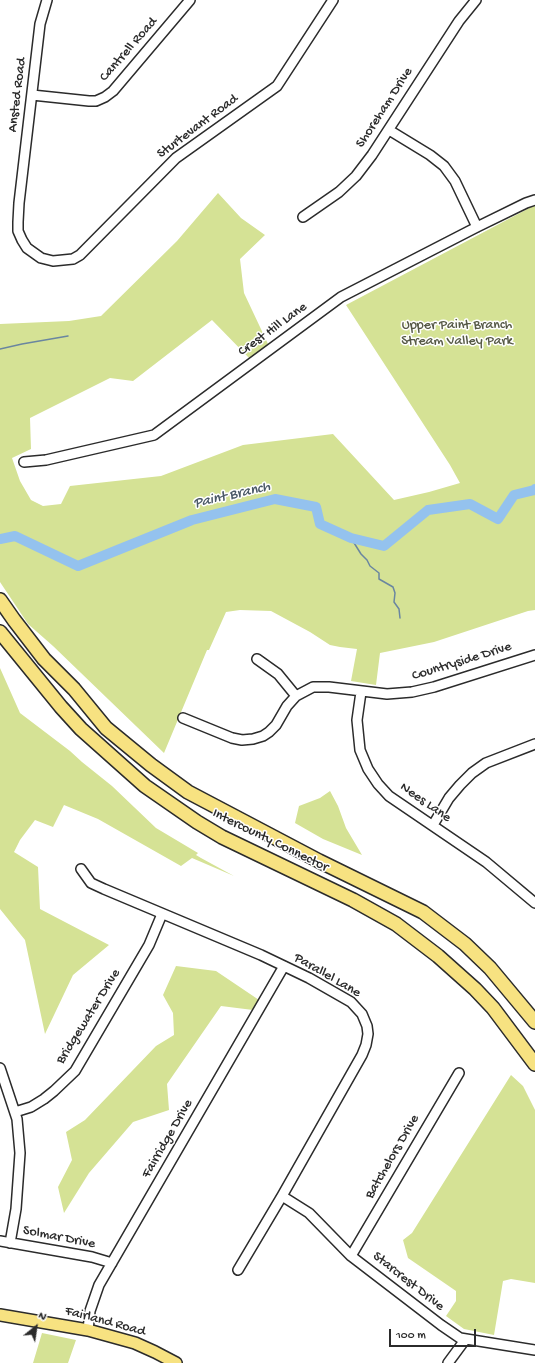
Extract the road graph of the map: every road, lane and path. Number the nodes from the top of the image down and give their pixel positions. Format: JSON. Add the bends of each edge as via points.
{"nodes":[{"id":1,"x":47,"y":0,"type":"edge"},
{"id":2,"x":190,"y":0,"type":"edge"},
{"id":3,"x":333,"y":0,"type":"edge"},
{"id":4,"x":476,"y":0,"type":"edge"},
{"id":5,"x":32,"y":95,"type":"junction"},
{"id":6,"x":388,"y":130,"type":"junction"},
{"id":7,"x":535,"y":200,"type":"edge"},
{"id":8,"x":303,"y":217,"type":"dead end"},
{"id":9,"x":477,"y":227,"type":"junction"},
{"id":10,"x":40,"y":258,"type":"joint"},
{"id":11,"x":24,"y":462,"type":"dead end"},
{"id":12,"x":0,"y":600,"type":"edge"},
{"id":13,"x":0,"y":632,"type":"edge"},
{"id":14,"x":535,"y":655,"type":"edge"},
{"id":15,"x":257,"y":659,"type":"dead end"},
{"id":16,"x":361,"y":692,"type":"junction"},
{"id":17,"x":296,"y":696,"type":"junction"},
{"id":18,"x":183,"y":718,"type":"dead end"},
{"id":19,"x":535,"y":744,"type":"edge"},
{"id":20,"x":433,"y":825,"type":"junction"},
{"id":21,"x":82,"y":869,"type":"dead end"},
{"id":22,"x":535,"y":903,"type":"edge"},
{"id":23,"x":162,"y":914,"type":"junction"},
{"id":24,"x":284,"y":966,"type":"junction"},
{"id":25,"x":535,"y":1022,"type":"edge"},
{"id":26,"x":535,"y":1064,"type":"edge"},
{"id":27,"x":0,"y":1068,"type":"edge"},
{"id":28,"x":459,"y":1073,"type":"dead end"},
{"id":29,"x":15,"y":1112,"type":"junction"},
{"id":30,"x":282,"y":1196,"type":"junction"},
{"id":31,"x":0,"y":1241,"type":"edge"},
{"id":32,"x":10,"y":1243,"type":"junction"},
{"id":33,"x":351,"y":1256,"type":"junction"},
{"id":34,"x":112,"y":1263,"type":"junction"},
{"id":35,"x":238,"y":1270,"type":"dead end"},
{"id":36,"x":0,"y":1315,"type":"edge"},
{"id":37,"x":88,"y":1330,"type":"junction"},
{"id":38,"x":465,"y":1340,"type":"junction"},
{"id":39,"x":535,"y":1350,"type":"edge"},
{"id":40,"x":176,"y":1363,"type":"edge"},
{"id":41,"x":448,"y":1363,"type":"edge"}],
"edges":[{"from":1,"to":5,"type":"street","name":"Ansted Road","via":[[40,24]]},
{"from":2,"to":5,"type":"street","name":"Cantrell Road","via":[[114,91],[105,97],[89,101]]},
{"from":3,"to":10,"type":"street","name":"Sturtevant Road","via":[[277,86],[176,158],[80,254],[63,261]]},
{"from":4,"to":6,"type":"street","name":"Shoreham Drive","via":[[459,21]]},
{"from":5,"to":10,"type":"street","name":"Ansted Road","via":[[18,231],[27,248]]},
{"from":6,"to":8,"type":"street","name":"Shoreham Drive","via":[[356,176],[339,192]]},
{"from":6,"to":9,"type":"street","via":[[444,166],[455,181]]},
{"from":7,"to":9,"type":"street","name":"Crest Hill Lane"},
{"from":9,"to":11,"type":"street","name":"Crest Hill Lane","via":[[341,297],[154,435],[46,460]]},
{"from":12,"to":25,"type":"highway","name":"Intercounty Connector","via":[[44,659],[74,689],[106,728],[151,765],[188,792],[423,912],[465,944],[490,968]]},
{"from":13,"to":26,"type":"highway","name":"Intercounty Connector","via":[[61,707],[145,786],[222,836],[353,900],[396,924],[475,989],[493,1008]]},
{"from":14,"to":16,"type":"street","name":"Countryside Drive","via":[[412,692]]},
{"from":15,"to":17,"type":"street","via":[[278,674]]},
{"from":16,"to":17,"type":"street","name":"Countryside Drive","via":[[313,687]]},
{"from":16,"to":20,"type":"street","name":"Nees Lane","via":[[358,734],[360,750],[368,769],[389,796]]},
{"from":17,"to":18,"type":"street","name":"Countryside Drive","via":[[269,732],[253,739],[232,738]]},
{"from":19,"to":20,"type":"street","via":[[486,764],[472,774],[450,798]]},
{"from":20,"to":22,"type":"street","name":"Nees Lane","via":[[486,862]]},
{"from":21,"to":23,"type":"street","name":"Parallel Lane","via":[[91,882]]},
{"from":23,"to":24,"type":"street","name":"Parallel Lane"},
{"from":23,"to":29,"type":"street","name":"Bridgewater Drive","via":[[149,945],[75,1071],[44,1099]]},
{"from":24,"to":30,"type":"street","name":"Parallel Lane","via":[[350,1002],[362,1014],[368,1034],[362,1055]]},
{"from":24,"to":34,"type":"street","name":"Fairridge Drive"},
{"from":27,"to":29,"type":"street"},
{"from":28,"to":33,"type":"street","name":"Batchelors Drive"},
{"from":29,"to":32,"type":"street","via":[[20,1153],[16,1209]]},
{"from":30,"to":33,"type":"street","name":"Starcrest Drive","via":[[309,1213]]},
{"from":30,"to":35,"type":"street","name":"Parallel Lane"},
{"from":31,"to":32,"type":"street","name":"Solmar Drive"},
{"from":32,"to":34,"type":"street","name":"Solmar Drive","via":[[92,1257]]},
{"from":33,"to":38,"type":"street","name":"Starcrest Drive","via":[[441,1325]]},
{"from":34,"to":37,"type":"street","name":"Fairridge Drive","via":[[93,1300]]},
{"from":36,"to":37,"type":"main road","name":"Fairland Road"},
{"from":37,"to":40,"type":"main road","name":"Fairland Road","via":[[134,1343]]},
{"from":38,"to":39,"type":"street","name":"Starcrest Drive"},
{"from":38,"to":41,"type":"street"}]}
